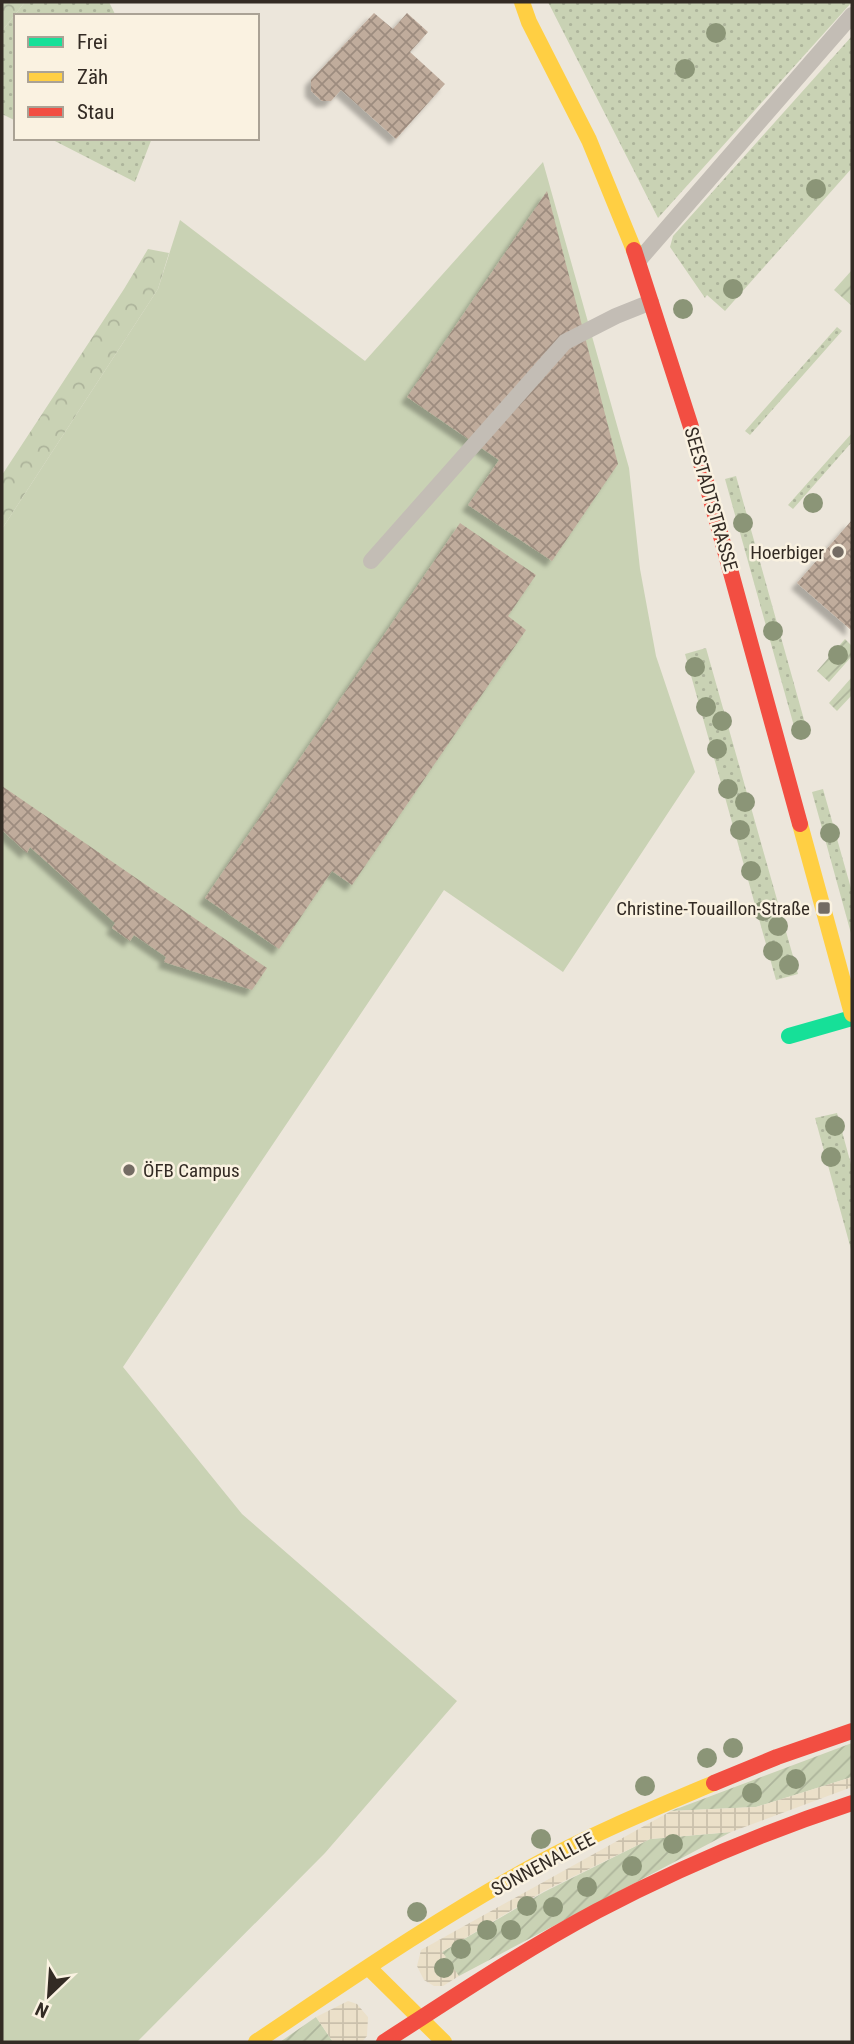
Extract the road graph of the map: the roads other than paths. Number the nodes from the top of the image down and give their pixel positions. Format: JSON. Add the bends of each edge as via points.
{"nodes":[{"id":1,"x":522,"y":2,"type":"edge"},
{"id":2,"x":852,"y":15,"type":"edge"},
{"id":3,"x":638,"y":261,"type":"junction"},
{"id":4,"x":650,"y":302,"type":"junction"},
{"id":5,"x":371,"y":561,"type":"dead end"},
{"id":6,"x":852,"y":1016,"type":"edge"},
{"id":7,"x":789,"y":1036,"type":"dead end"},
{"id":8,"x":852,"y":1731,"type":"edge"},
{"id":9,"x":852,"y":1803,"type":"edge"},
{"id":10,"x":368,"y":1967,"type":"junction"},
{"id":11,"x":420,"y":2019,"type":"junction"},
{"id":12,"x":256,"y":2042,"type":"edge"},
{"id":13,"x":384,"y":2042,"type":"edge"},
{"id":14,"x":444,"y":2042,"type":"edge"}],
"edges":[{"from":1,"to":3,"type":"street","name":"SEESTADTSTRASSE","via":[[589,140]]},
{"from":2,"to":3,"type":"lane"},
{"from":3,"to":4,"type":"street","name":"SEESTADTSTRASSE"},
{"from":4,"to":5,"type":"lane","via":[[565,342]]},
{"from":4,"to":6,"type":"street","name":"SEESTADTSTRASSE","via":[[691,427]]},
{"from":6,"to":7,"type":"street"},
{"from":8,"to":10,"type":"street","name":"SONNENALLEE","via":[[696,1790],[609,1829],[518,1874]]},
{"from":9,"to":11,"type":"street","via":[[794,1821],[595,1912]]},
{"from":10,"to":11,"type":"street"},
{"from":10,"to":12,"type":"street","name":"SONNENALLEE"},
{"from":11,"to":13,"type":"street"},
{"from":11,"to":14,"type":"street"}]}
